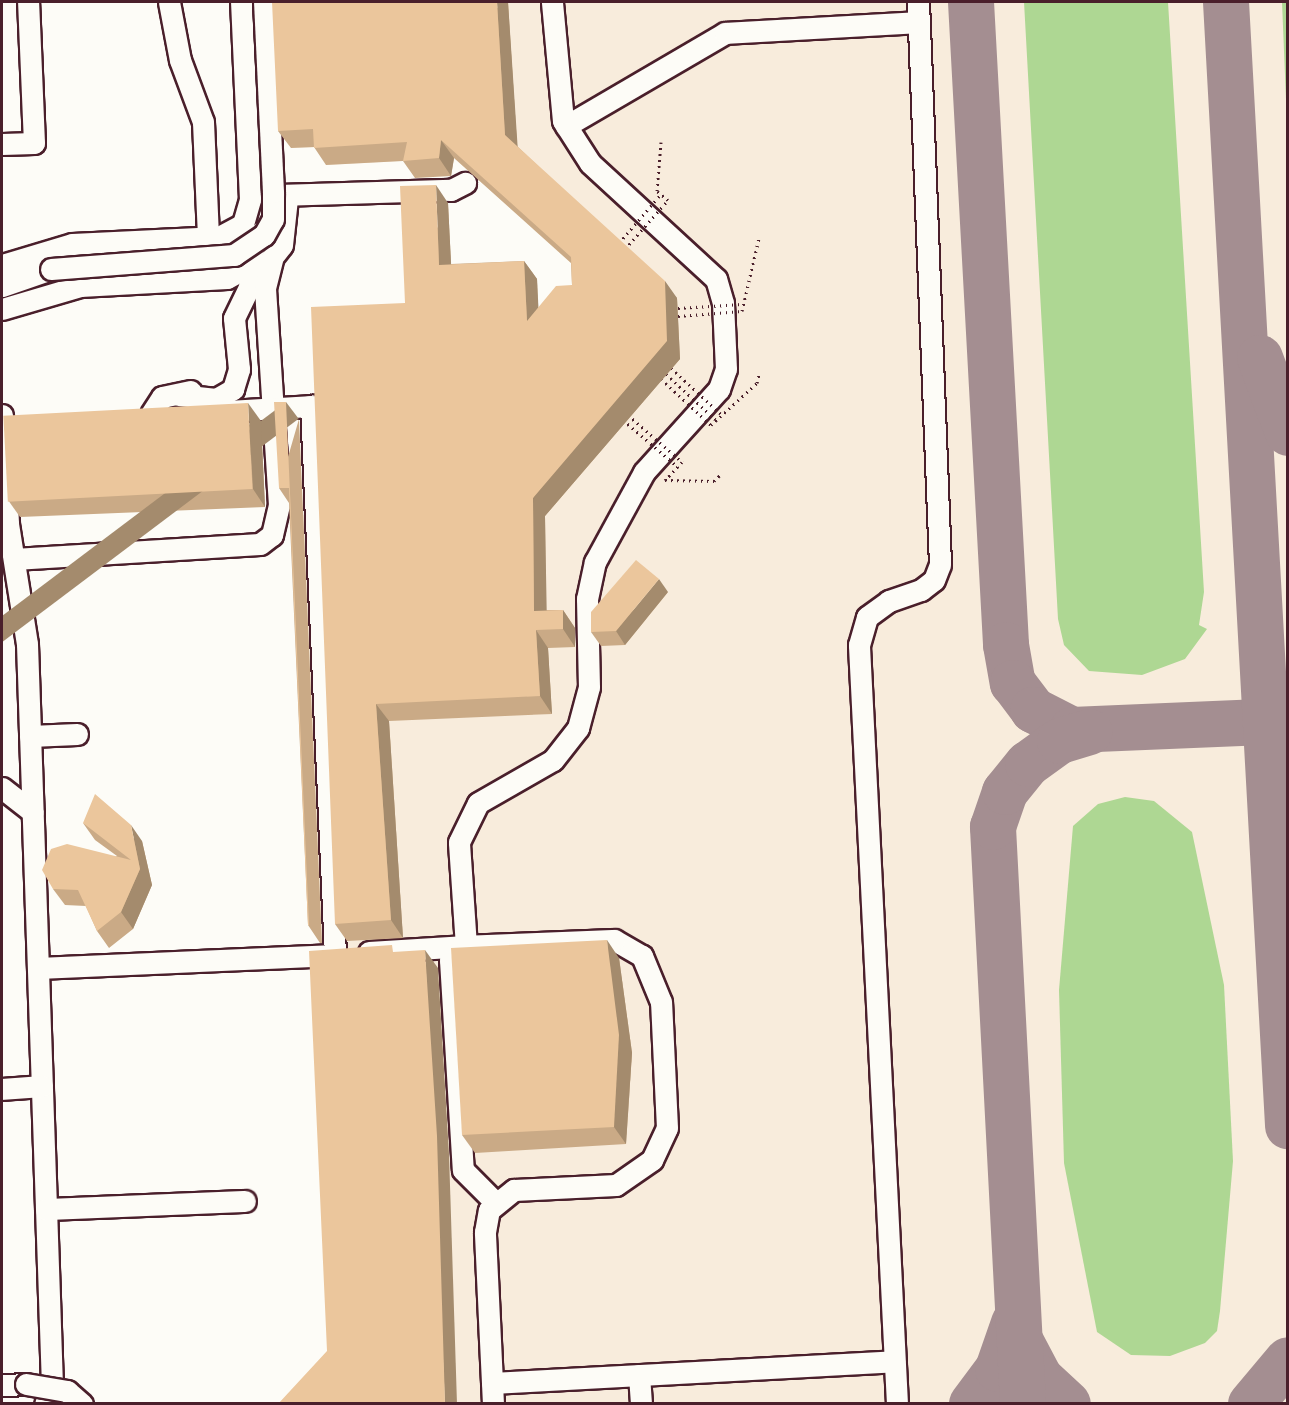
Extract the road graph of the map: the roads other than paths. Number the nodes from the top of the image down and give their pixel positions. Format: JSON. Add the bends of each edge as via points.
{"nodes":[{"id":1,"x":28,"y":2,"type":"edge"},
{"id":2,"x":169,"y":2,"type":"edge"},
{"id":3,"x":241,"y":2,"type":"edge"},
{"id":4,"x":257,"y":2,"type":"edge"},
{"id":5,"x":264,"y":2,"type":"edge"},
{"id":6,"x":268,"y":2,"type":"edge"},
{"id":7,"x":552,"y":2,"type":"edge"},
{"id":8,"x":918,"y":12,"type":"edge"},
{"id":9,"x":566,"y":126,"type":"junction"},
{"id":10,"x":2,"y":144,"type":"edge"},
{"id":11,"x":465,"y":183,"type":"dead end"},
{"id":12,"x":283,"y":196,"type":"junction"},
{"id":13,"x":265,"y":226,"type":"junction"},
{"id":14,"x":208,"y":237,"type":"junction"},
{"id":15,"x":170,"y":239,"type":"junction"},
{"id":16,"x":272,"y":261,"type":"junction"},
{"id":17,"x":2,"y":265,"type":"edge"},
{"id":18,"x":2,"y":286,"type":"edge"},
{"id":19,"x":2,"y":309,"type":"edge"},
{"id":20,"x":274,"y":408,"type":"junction"},
{"id":21,"x":151,"y":414,"type":"junction"},
{"id":22,"x":128,"y":415,"type":"edge"},
{"id":23,"x":2,"y":417,"type":"edge"},
{"id":24,"x":25,"y":418,"type":"edge"},
{"id":25,"x":14,"y":559,"type":"junction"},
{"id":26,"x":77,"y":734,"type":"dead end"},
{"id":27,"x":30,"y":736,"type":"junction"},
{"id":28,"x":2,"y":788,"type":"edge"},
{"id":29,"x":33,"y":812,"type":"junction"},
{"id":30,"x":466,"y":946,"type":"junction"},
{"id":31,"x":336,"y":955,"type":"junction"},
{"id":32,"x":38,"y":968,"type":"junction"},
{"id":33,"x":42,"y":1086,"type":"junction"},
{"id":34,"x":2,"y":1089,"type":"edge"},
{"id":35,"x":245,"y":1201,"type":"dead end"},
{"id":36,"x":495,"y":1202,"type":"junction"},
{"id":37,"x":46,"y":1209,"type":"junction"},
{"id":38,"x":894,"y":1361,"type":"junction"},
{"id":39,"x":639,"y":1375,"type":"junction"},
{"id":40,"x":2,"y":1385,"type":"edge"},
{"id":41,"x":493,"y":1393,"type":"edge"},
{"id":42,"x":74,"y":1397,"type":"edge"},
{"id":43,"x":45,"y":1404,"type":"edge"},
{"id":44,"x":97,"y":1404,"type":"edge"},
{"id":45,"x":641,"y":1404,"type":"edge"},
{"id":46,"x":897,"y":1404,"type":"edge"}],
"edges":[{"from":1,"to":10,"type":"street","via":[[34,143]]},
{"from":2,"to":14,"type":"street","via":[[180,60],[203,122]]},
{"from":3,"to":14,"type":"street","via":[[248,213],[233,232]]},
{"from":4,"to":13,"type":"street","via":[[268,195]]},
{"from":5,"to":18,"type":"street","bridge":true,"via":[[273,192],[273,219],[264,234],[234,255],[51,269]]},
{"from":6,"to":12,"type":"street"},
{"from":7,"to":9,"type":"street","via":[[561,114]]},
{"from":8,"to":9,"type":"street","via":[[725,33]]},
{"from":8,"to":38,"type":"street","via":[[940,564],[921,590],[889,601],[867,617],[859,645]]},
{"from":9,"to":30,"type":"street","via":[[590,163],[716,279],[723,303],[726,369],[719,389],[644,472],[595,562],[587,599],[589,687],[571,739],[553,760],[488,794],[462,829],[459,859]]},
{"from":11,"to":12,"type":"street","via":[[451,190]]},
{"from":12,"to":13,"type":"street"},
{"from":12,"to":16,"type":"street","via":[[284,237]]},
{"from":13,"to":15,"type":"street","via":[[237,247],[217,252],[200,252]]},
{"from":13,"to":19,"type":"street","via":[[243,269],[227,278],[80,286]]},
{"from":14,"to":15,"type":"street"},
{"from":15,"to":17,"type":"street","via":[[72,244]]},
{"from":16,"to":20,"type":"street","via":[[265,288]]},
{"from":16,"to":21,"type":"street","via":[[241,300],[234,318],[238,379],[226,396],[162,398]]},
{"from":20,"to":21,"type":"street"},
{"from":20,"to":25,"type":"street","via":[[278,522],[260,544]]},
{"from":20,"to":31,"type":"street","via":[[311,406]]},
{"from":21,"to":22,"type":"street"},
{"from":23,"to":24,"type":"street"},
{"from":23,"to":25,"type":"street"},
{"from":25,"to":27,"type":"street","via":[[27,644]]},
{"from":26,"to":27,"type":"street"},
{"from":27,"to":29,"type":"street"},
{"from":28,"to":29,"type":"street"},
{"from":29,"to":32,"type":"street"},
{"from":30,"to":31,"type":"street"},
{"from":30,"to":36,"type":"street","via":[[450,960],[463,1170]]},
{"from":30,"to":36,"type":"street","via":[[614,940],[642,956],[661,1002],[667,1128],[652,1160],[616,1185],[514,1190]]},
{"from":31,"to":32,"type":"street"},
{"from":32,"to":33,"type":"street"},
{"from":33,"to":34,"type":"street"},
{"from":33,"to":37,"type":"street"},
{"from":35,"to":37,"type":"street"},
{"from":36,"to":41,"type":"street","via":[[485,1232]]},
{"from":37,"to":43,"type":"street","via":[[52,1386]]},
{"from":38,"to":39,"type":"street"},
{"from":38,"to":46,"type":"street"},
{"from":39,"to":41,"type":"street"},
{"from":39,"to":45,"type":"street"},
{"from":40,"to":42,"type":"street","bridge":true},
{"from":42,"to":44,"type":"street"}]}
